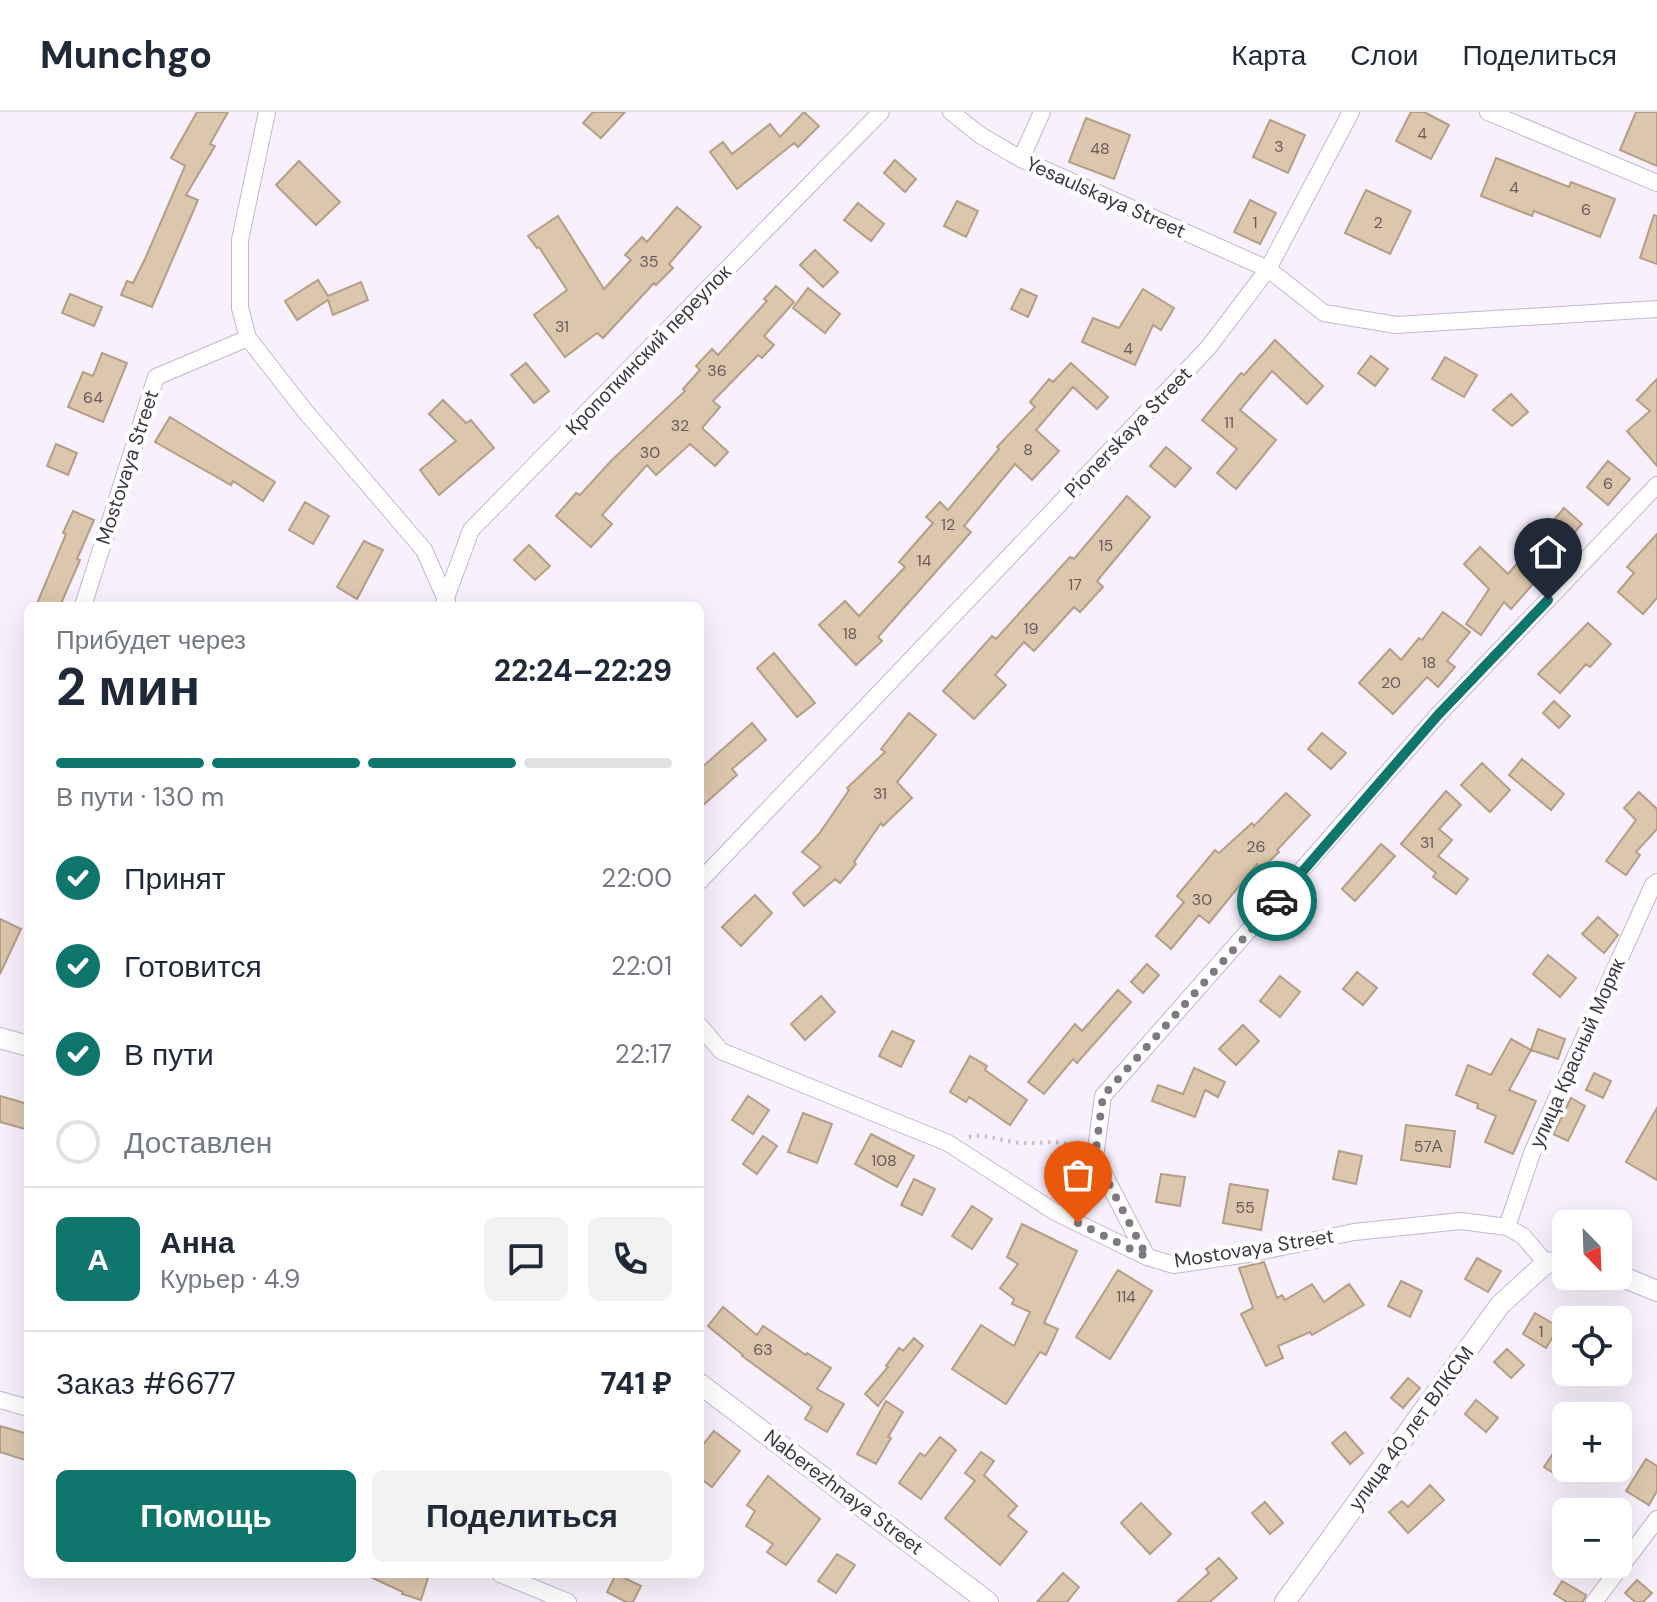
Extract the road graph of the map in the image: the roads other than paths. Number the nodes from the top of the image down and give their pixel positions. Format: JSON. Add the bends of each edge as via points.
{"nodes":[{"id":1,"x":267,"y":112,"type":"edge"},
{"id":2,"x":881,"y":112,"type":"edge"},
{"id":3,"x":951,"y":112,"type":"edge"},
{"id":4,"x":1042,"y":112,"type":"edge"},
{"id":5,"x":1351,"y":112,"type":"edge"},
{"id":6,"x":1488,"y":112,"type":"edge"},
{"id":7,"x":1021,"y":159,"type":"junction"},
{"id":8,"x":1657,"y":183,"type":"edge"},
{"id":9,"x":1268,"y":269,"type":"junction"},
{"id":10,"x":1657,"y":309,"type":"edge"},
{"id":11,"x":248,"y":338,"type":"junction"},
{"id":12,"x":1657,"y":485,"type":"edge"},
{"id":13,"x":84,"y":602,"type":"edge"},
{"id":14,"x":445,"y":602,"type":"edge"},
{"id":15,"x":447,"y":602,"type":"edge"},
{"id":16,"x":704,"y":877,"type":"edge"},
{"id":17,"x":1657,"y":882,"type":"edge"},
{"id":18,"x":704,"y":1031,"type":"edge"},
{"id":19,"x":0,"y":1038,"type":"edge"},
{"id":20,"x":24,"y":1045,"type":"edge"},
{"id":21,"x":1507,"y":1227,"type":"junction"},
{"id":22,"x":1147,"y":1257,"type":"junction"},
{"id":23,"x":1552,"y":1259,"type":"edge"},
{"id":24,"x":1552,"y":1265,"type":"edge"},
{"id":25,"x":1632,"y":1281,"type":"edge"},
{"id":26,"x":1657,"y":1291,"type":"edge"},
{"id":27,"x":704,"y":1387,"type":"edge"},
{"id":28,"x":0,"y":1400,"type":"edge"},
{"id":29,"x":24,"y":1407,"type":"edge"},
{"id":30,"x":1657,"y":1519,"type":"edge"},
{"id":31,"x":1651,"y":1543,"type":"edge"},
{"id":32,"x":510,"y":1578,"type":"edge"},
{"id":33,"x":568,"y":1602,"type":"edge"},
{"id":34,"x":988,"y":1602,"type":"edge"},
{"id":35,"x":1285,"y":1602,"type":"edge"},
{"id":36,"x":1594,"y":1602,"type":"edge"}],
"edges":[{"from":1,"to":11,"type":"street","via":[[240,240],[240,308]]},
{"from":2,"to":15,"type":"street","name":"Кропоткинский переулок","via":[[471,530]]},
{"from":3,"to":7,"type":"street","name":"Yesaulskaya Street"},
{"from":4,"to":7,"type":"street"},
{"from":5,"to":9,"type":"street","name":"Pionerskaya Street"},
{"from":6,"to":8,"type":"street"},
{"from":7,"to":9,"type":"street","name":"Yesaulskaya Street"},
{"from":9,"to":10,"type":"street","via":[[1324,313],[1396,325]]},
{"from":9,"to":16,"type":"street","name":"Pionerskaya Street","via":[[1208,348]]},
{"from":11,"to":13,"type":"street","name":"Mostovaya Street","via":[[156,377]]},
{"from":11,"to":14,"type":"street","via":[[424,550]]},
{"from":12,"to":22,"type":"street","via":[[1438,715],[1103,1096],[1095,1157]]},
{"from":17,"to":21,"type":"street","name":"улица Красный Моряк","via":[[1532,1153]]},
{"from":18,"to":22,"type":"street","name":"Mostovaya Street","via":[[721,1051],[948,1143],[1055,1212]]},
{"from":19,"to":20,"type":"street"},
{"from":21,"to":22,"type":"street","name":"Mostovaya Street","via":[[1461,1221],[1354,1232],[1174,1265]]},
{"from":21,"to":23,"type":"street"},
{"from":24,"to":35,"type":"street","name":"улица 40 лет ВЛКСМ","via":[[1500,1305]]},
{"from":25,"to":26,"type":"street"},
{"from":27,"to":34,"type":"street","name":"Naberezhnaya Street"},
{"from":28,"to":29,"type":"street"},
{"from":30,"to":31,"type":"street"},
{"from":31,"to":36,"type":"street"},
{"from":32,"to":33,"type":"street"}]}
